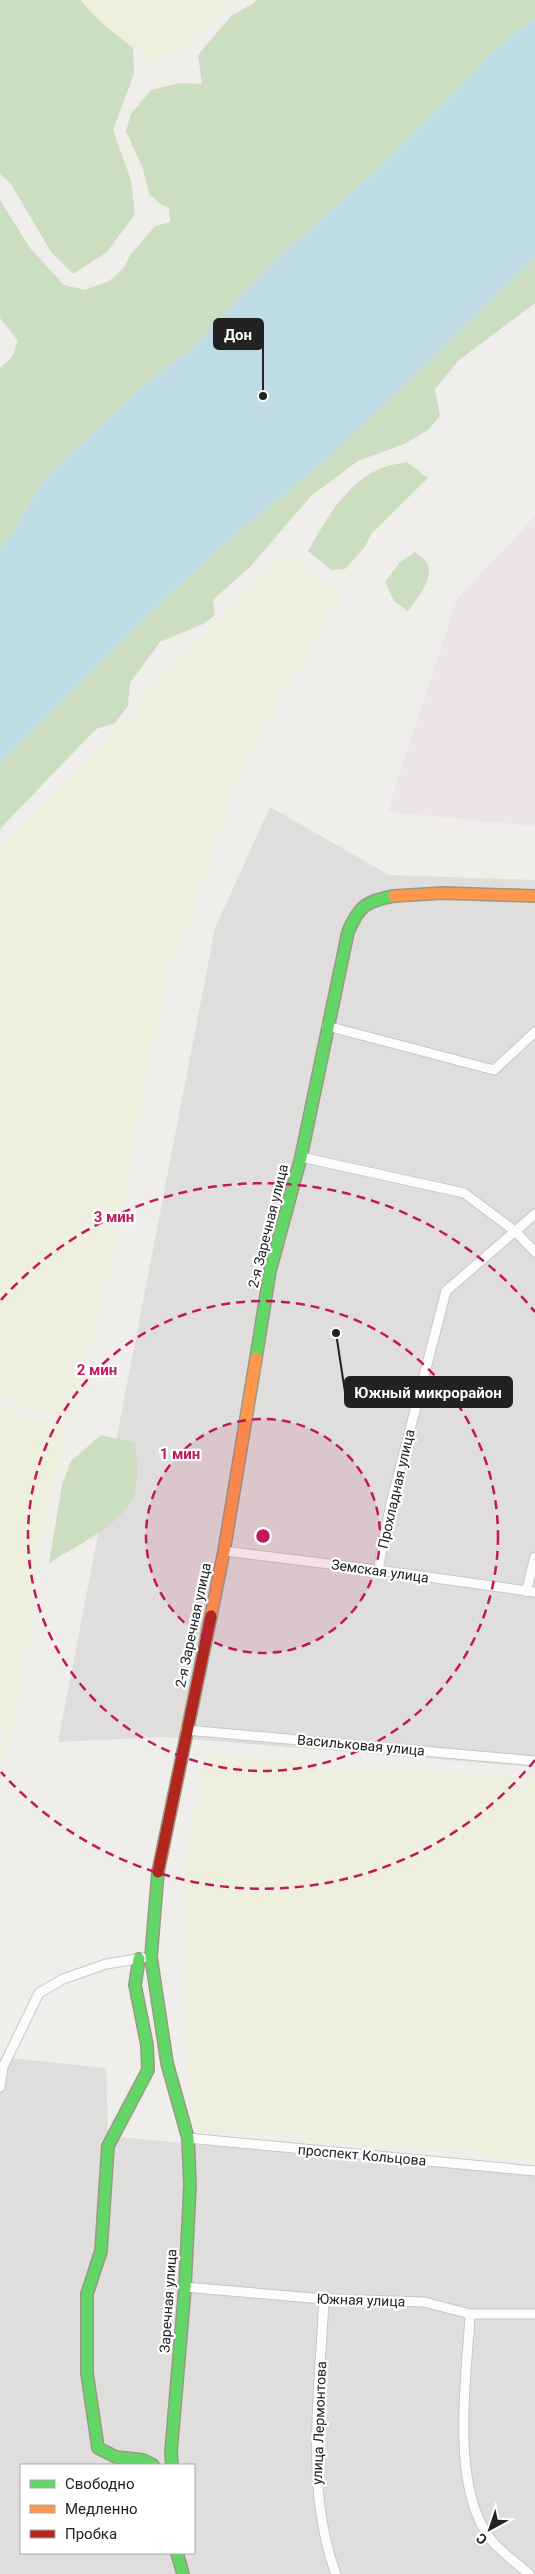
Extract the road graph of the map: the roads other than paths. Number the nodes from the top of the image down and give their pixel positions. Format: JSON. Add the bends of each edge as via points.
{"nodes":[{"id":1,"x":535,"y":896,"type":"edge"},
{"id":2,"x":327,"y":1026,"type":"junction"},
{"id":3,"x":535,"y":1032,"type":"edge"},
{"id":4,"x":301,"y":1157,"type":"junction"},
{"id":5,"x":535,"y":1214,"type":"edge"},
{"id":6,"x":515,"y":1231,"type":"junction"},
{"id":7,"x":535,"y":1252,"type":"edge"},
{"id":8,"x":224,"y":1552,"type":"junction"},
{"id":9,"x":535,"y":1556,"type":"edge"},
{"id":10,"x":378,"y":1570,"type":"junction"},
{"id":11,"x":531,"y":1592,"type":"edge"},
{"id":12,"x":186,"y":1730,"type":"junction"},
{"id":13,"x":535,"y":1760,"type":"edge"},
{"id":14,"x":145,"y":1958,"type":"junction"},
{"id":15,"x":0,"y":2087,"type":"edge"},
{"id":16,"x":188,"y":2138,"type":"junction"},
{"id":17,"x":535,"y":2171,"type":"edge"},
{"id":18,"x":185,"y":2288,"type":"junction"},
{"id":19,"x":324,"y":2299,"type":"junction"},
{"id":20,"x":470,"y":2314,"type":"junction"},
{"id":21,"x":535,"y":2314,"type":"edge"},
{"id":22,"x":151,"y":2464,"type":"edge"},
{"id":23,"x":172,"y":2464,"type":"edge"},
{"id":24,"x":177,"y":2554,"type":"edge"},
{"id":25,"x":183,"y":2574,"type":"edge"},
{"id":26,"x":336,"y":2574,"type":"edge"},
{"id":27,"x":529,"y":2574,"type":"edge"}],
"edges":[{"from":1,"to":2,"type":"street","name":"2-я Заречная улица","via":[[406,893],[381,898],[360,908],[348,932]]},
{"from":2,"to":3,"type":"street","via":[[494,1070]]},
{"from":2,"to":4,"type":"street","name":"2-я Заречная улица"},
{"from":4,"to":6,"type":"street","via":[[464,1193]]},
{"from":4,"to":8,"type":"street","name":"2-я Заречная улица","via":[[270,1272]]},
{"from":5,"to":6,"type":"street","name":"Прохладная улица"},
{"from":6,"to":7,"type":"street"},
{"from":6,"to":10,"type":"street","name":"Прохладная улица","via":[[446,1291],[391,1503]]},
{"from":8,"to":10,"type":"street","name":"Земская улица"},
{"from":8,"to":12,"type":"street","name":"2-я Заречная улица"},
{"from":9,"to":11,"type":"street"},
{"from":10,"to":11,"type":"street","name":"Земская улица"},
{"from":12,"to":13,"type":"street","name":"Васильковая улица"},
{"from":12,"to":14,"type":"street","name":"2-я Заречная улица","via":[[157,1877]]},
{"from":14,"to":15,"type":"street","via":[[106,1964],[63,1979],[39,1994],[3,2067]]},
{"from":14,"to":16,"type":"street","name":"Заречная улица","via":[[167,2063]]},
{"from":14,"to":22,"type":"street","via":[[135,1985],[147,2045],[148,2070],[108,2146],[101,2251],[87,2294],[87,2373],[98,2448],[116,2457]]},
{"from":16,"to":17,"type":"street","name":"проспект Кольцова"},
{"from":16,"to":18,"type":"street","name":"Заречная улица","via":[[190,2185]]},
{"from":18,"to":19,"type":"street","name":"Южная улица"},
{"from":18,"to":23,"type":"street","name":"Заречная улица"},
{"from":19,"to":20,"type":"street","name":"Южная улица","via":[[424,2302]]},
{"from":19,"to":26,"type":"street","name":"улица Лермонтова","via":[[316,2481],[325,2544]]},
{"from":20,"to":21,"type":"street","name":"Южная улица"},
{"from":20,"to":27,"type":"street","via":[[463,2444],[475,2510],[492,2541]]},
{"from":24,"to":25,"type":"street"}]}
